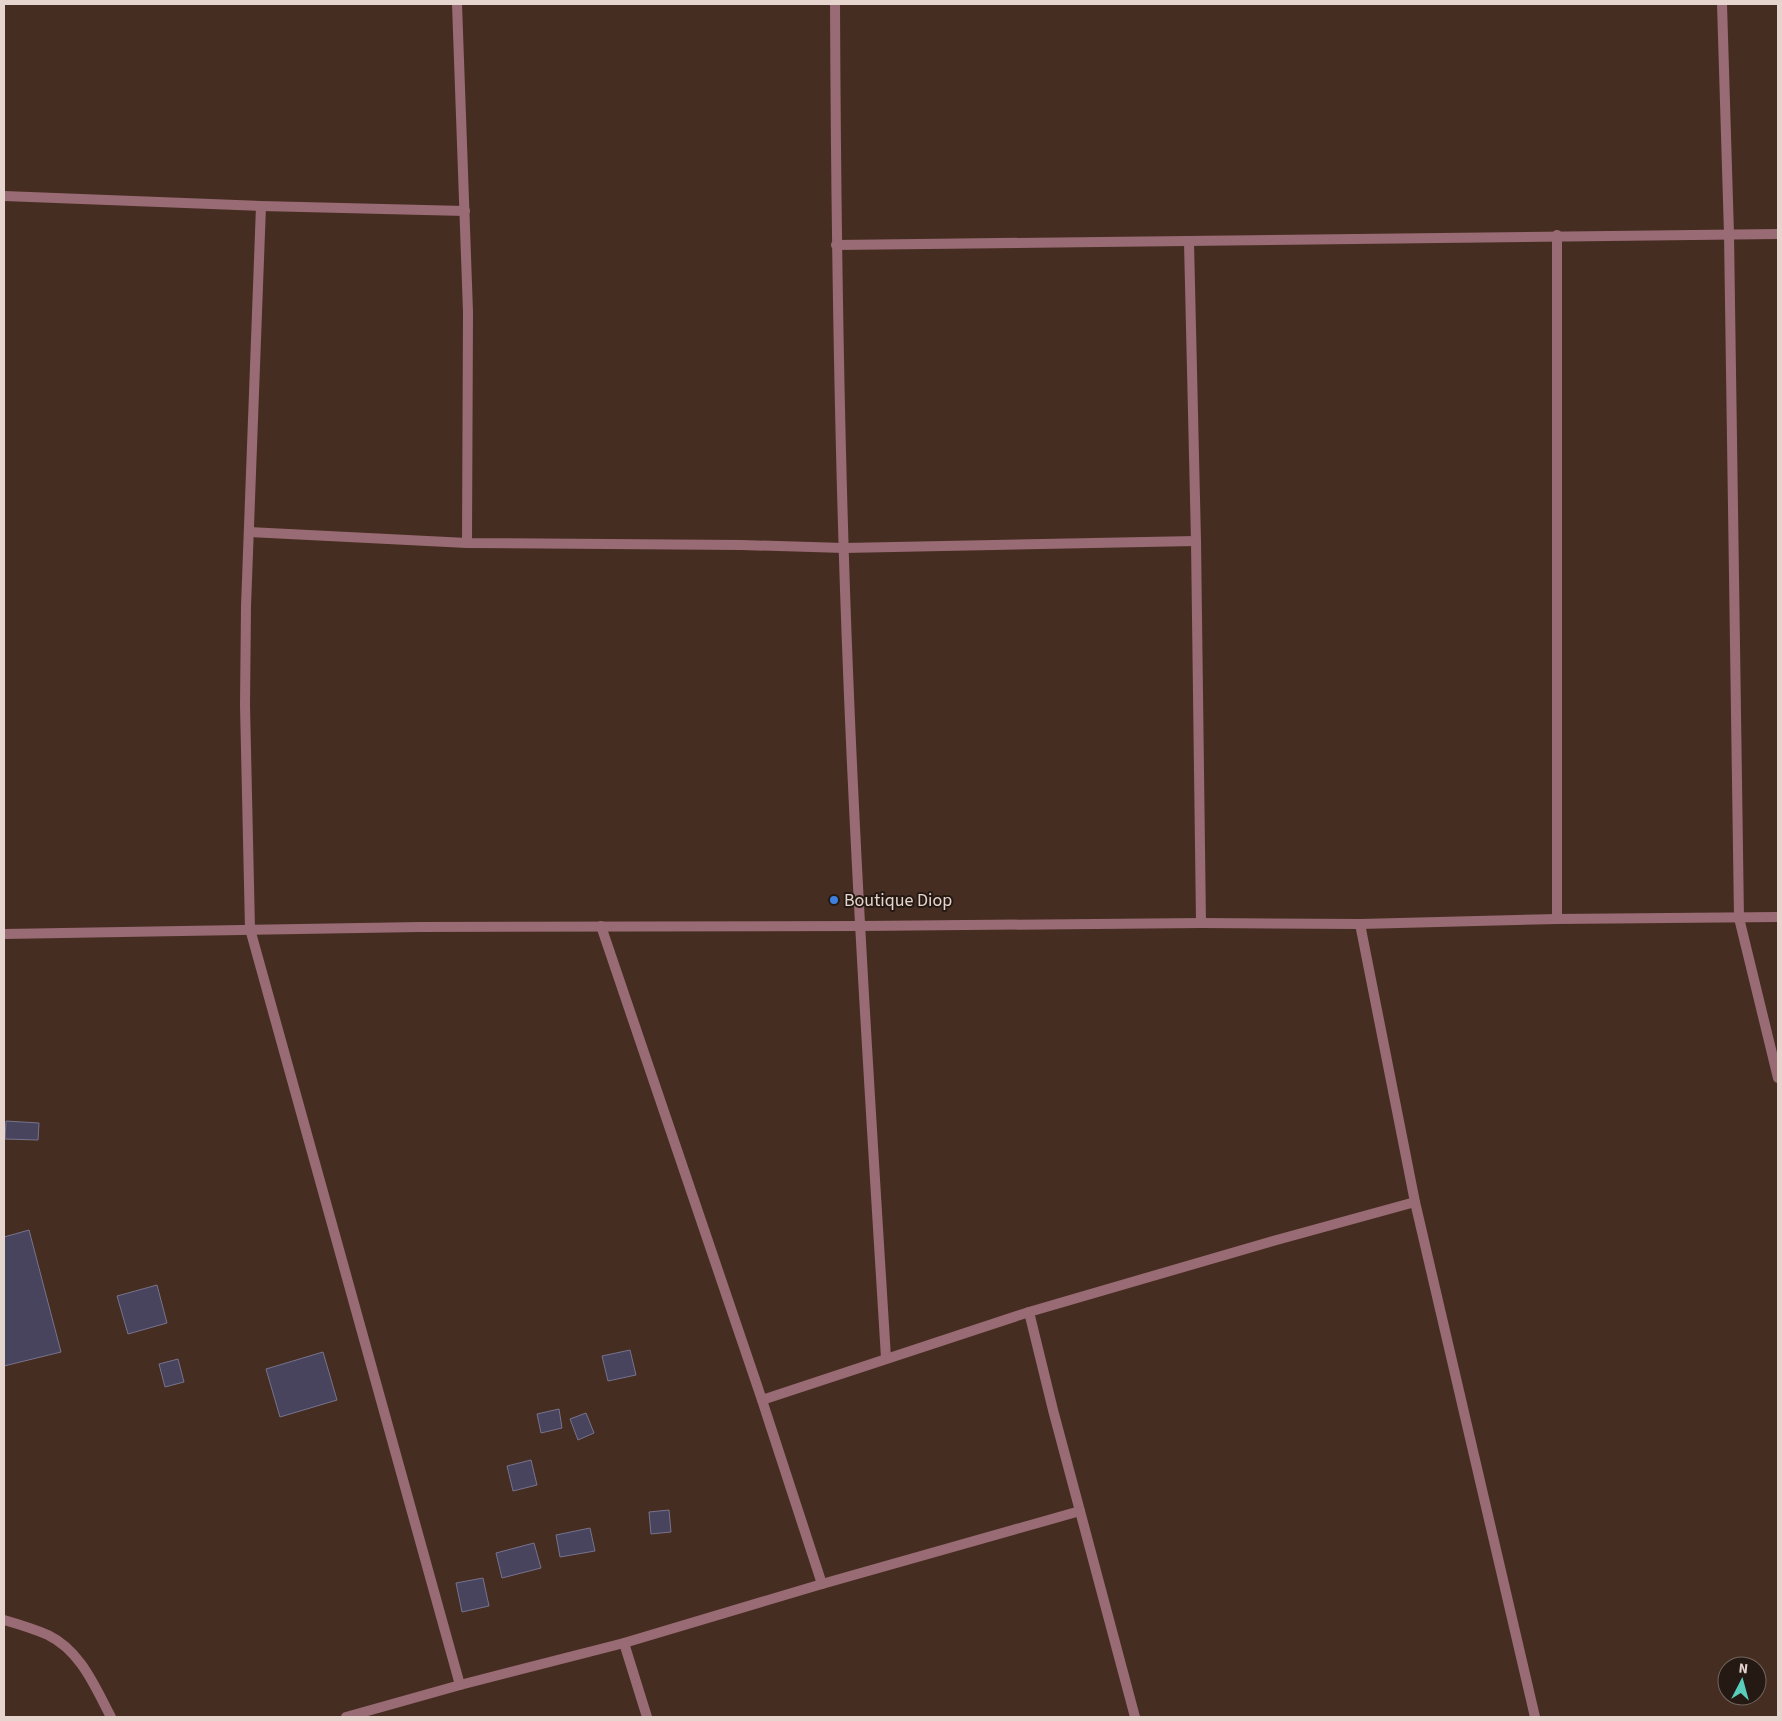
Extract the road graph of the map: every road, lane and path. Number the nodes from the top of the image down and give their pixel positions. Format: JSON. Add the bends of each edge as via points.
{"nodes":[{"id":1,"x":457,"y":4,"type":"edge"},
{"id":2,"x":835,"y":4,"type":"edge"},
{"id":3,"x":1722,"y":4,"type":"edge"},
{"id":4,"x":4,"y":196,"type":"edge"},
{"id":5,"x":261,"y":206,"type":"junction"},
{"id":6,"x":465,"y":211,"type":"junction"},
{"id":7,"x":1729,"y":234,"type":"junction"},
{"id":8,"x":1778,"y":234,"type":"edge"},
{"id":9,"x":1557,"y":236,"type":"junction"},
{"id":10,"x":1189,"y":242,"type":"junction"},
{"id":11,"x":836,"y":245,"type":"junction"},
{"id":12,"x":249,"y":532,"type":"junction"},
{"id":13,"x":1196,"y":541,"type":"junction"},
{"id":14,"x":467,"y":543,"type":"junction"},
{"id":15,"x":844,"y":548,"type":"junction"},
{"id":16,"x":1778,"y":917,"type":"edge"},
{"id":17,"x":1740,"y":918,"type":"junction"},
{"id":18,"x":1558,"y":919,"type":"junction"},
{"id":19,"x":1201,"y":923,"type":"junction"},
{"id":20,"x":1360,"y":924,"type":"junction"},
{"id":21,"x":601,"y":926,"type":"junction"},
{"id":22,"x":860,"y":926,"type":"junction"},
{"id":23,"x":250,"y":929,"type":"junction"},
{"id":24,"x":4,"y":934,"type":"edge"},
{"id":25,"x":1778,"y":1078,"type":"edge"},
{"id":26,"x":1415,"y":1202,"type":"junction"},
{"id":27,"x":1029,"y":1312,"type":"junction"},
{"id":28,"x":886,"y":1358,"type":"junction"},
{"id":29,"x":762,"y":1400,"type":"junction"},
{"id":30,"x":1080,"y":1511,"type":"junction"},
{"id":31,"x":822,"y":1584,"type":"junction"},
{"id":32,"x":4,"y":1620,"type":"edge"},
{"id":33,"x":624,"y":1643,"type":"junction"},
{"id":34,"x":460,"y":1685,"type":"junction"},
{"id":35,"x":111,"y":1717,"type":"edge"},
{"id":36,"x":346,"y":1717,"type":"edge"},
{"id":37,"x":647,"y":1717,"type":"edge"},
{"id":38,"x":1135,"y":1717,"type":"edge"},
{"id":39,"x":1535,"y":1717,"type":"edge"}],
"edges":[{"from":1,"to":6,"type":"street"},
{"from":2,"to":11,"type":"street"},
{"from":3,"to":7,"type":"street"},
{"from":4,"to":5,"type":"street"},
{"from":5,"to":6,"type":"street"},
{"from":5,"to":12,"type":"street"},
{"from":6,"to":14,"type":"street"},
{"from":7,"to":8,"type":"street"},
{"from":7,"to":9,"type":"street"},
{"from":7,"to":17,"type":"street"},
{"from":9,"to":10,"type":"street"},
{"from":9,"to":18,"type":"street"},
{"from":10,"to":11,"type":"street"},
{"from":10,"to":13,"type":"street"},
{"from":11,"to":15,"type":"street"},
{"from":12,"to":14,"type":"street"},
{"from":12,"to":23,"type":"street","via":[[245,705]]},
{"from":13,"to":15,"type":"street"},
{"from":13,"to":19,"type":"street"},
{"from":14,"to":15,"type":"street"},
{"from":15,"to":22,"type":"street"},
{"from":16,"to":17,"type":"street"},
{"from":17,"to":18,"type":"street"},
{"from":17,"to":25,"type":"street"},
{"from":18,"to":20,"type":"street"},
{"from":19,"to":20,"type":"street"},
{"from":19,"to":22,"type":"street"},
{"from":20,"to":26,"type":"street"},
{"from":21,"to":22,"type":"street"},
{"from":21,"to":23,"type":"street"},
{"from":21,"to":29,"type":"street"},
{"from":22,"to":28,"type":"street"},
{"from":23,"to":24,"type":"street"},
{"from":23,"to":34,"type":"street"},
{"from":26,"to":27,"type":"street"},
{"from":26,"to":39,"type":"street"},
{"from":27,"to":28,"type":"street"},
{"from":27,"to":30,"type":"street"},
{"from":28,"to":29,"type":"street"},
{"from":29,"to":31,"type":"street"},
{"from":30,"to":31,"type":"street"},
{"from":30,"to":38,"type":"street"},
{"from":31,"to":33,"type":"street"},
{"from":32,"to":35,"type":"street","via":[[49,1636],[72,1652],[87,1670]]},
{"from":33,"to":34,"type":"street"},
{"from":33,"to":37,"type":"street"},
{"from":34,"to":36,"type":"street"}]}
